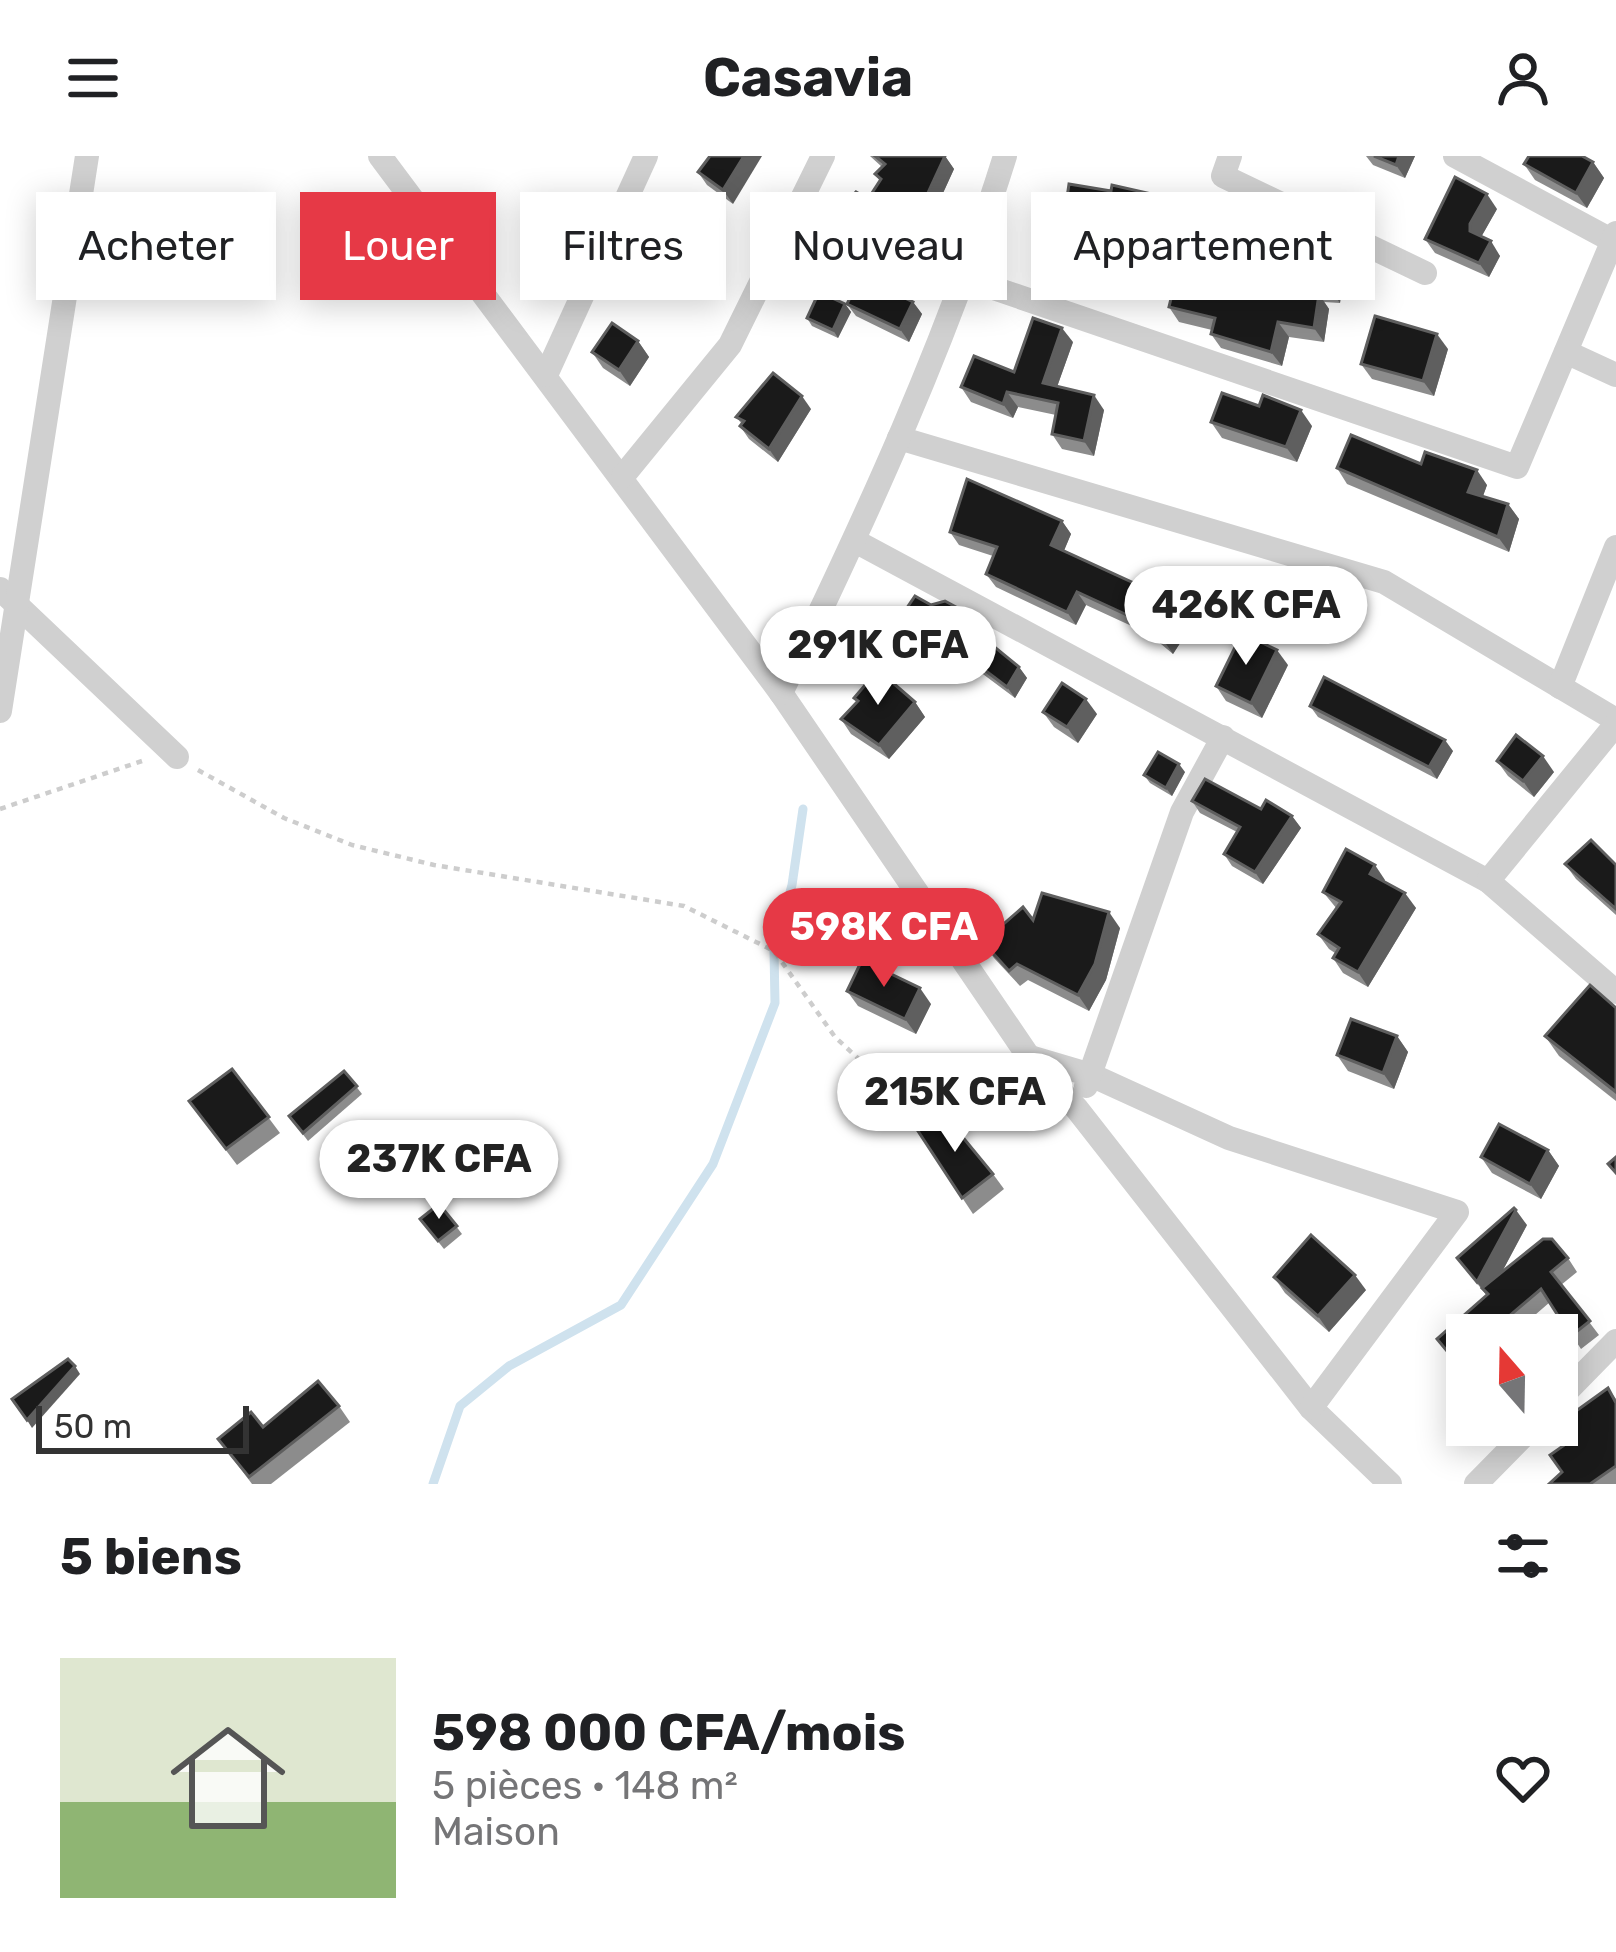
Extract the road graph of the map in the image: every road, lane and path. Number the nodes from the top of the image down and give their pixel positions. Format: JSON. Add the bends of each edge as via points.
{"nodes":[{"id":1,"x":87,"y":156,"type":"edge"},
{"id":2,"x":380,"y":156,"type":"edge"},
{"id":3,"x":646,"y":156,"type":"edge"},
{"id":4,"x":823,"y":156,"type":"edge"},
{"id":5,"x":1005,"y":156,"type":"edge"},
{"id":6,"x":1230,"y":156,"type":"edge"},
{"id":7,"x":1455,"y":156,"type":"edge"},
{"id":8,"x":994,"y":192,"type":"edge"},
{"id":9,"x":1614,"y":237,"type":"edge"},
{"id":10,"x":1424,"y":273,"type":"dead end"},
{"id":11,"x":1007,"y":293,"type":"edge"},
{"id":12,"x":958,"y":300,"type":"edge"},
{"id":13,"x":1566,"y":352,"type":"junction"},
{"id":14,"x":546,"y":375,"type":"junction"},
{"id":15,"x":1616,"y":375,"type":"edge"},
{"id":16,"x":899,"y":438,"type":"junction"},
{"id":17,"x":623,"y":476,"type":"junction"},
{"id":18,"x":855,"y":541,"type":"junction"},
{"id":19,"x":1616,"y":548,"type":"edge"},
{"id":20,"x":9,"y":596,"type":"edge"},
{"id":21,"x":1560,"y":687,"type":"junction"},
{"id":22,"x":781,"y":693,"type":"junction"},
{"id":23,"x":0,"y":711,"type":"edge"},
{"id":24,"x":1616,"y":722,"type":"edge"},
{"id":25,"x":1223,"y":737,"type":"junction"},
{"id":26,"x":177,"y":757,"type":"junction"},
{"id":27,"x":0,"y":809,"type":"edge"},
{"id":28,"x":1489,"y":881,"type":"junction"},
{"id":29,"x":1616,"y":992,"type":"edge"},
{"id":30,"x":1029,"y":1057,"type":"junction"},
{"id":31,"x":1090,"y":1075,"type":"junction"},
{"id":32,"x":1077,"y":1109,"type":"junction"},
{"id":33,"x":1616,"y":1341,"type":"edge"},
{"id":34,"x":1578,"y":1380,"type":"edge"},
{"id":35,"x":1311,"y":1408,"type":"junction"},
{"id":36,"x":1513,"y":1446,"type":"edge"},
{"id":37,"x":1390,"y":1484,"type":"edge"},
{"id":38,"x":1476,"y":1484,"type":"edge"}],
"edges":[{"from":1,"to":20,"type":"street"},
{"from":2,"to":14,"type":"street"},
{"from":3,"to":14,"type":"street"},
{"from":4,"to":17,"type":"street","via":[[730,345]]},
{"from":5,"to":8,"type":"street"},
{"from":6,"to":10,"type":"street","via":[[1223,176]]},
{"from":7,"to":9,"type":"street"},
{"from":9,"to":13,"type":"street"},
{"from":11,"to":13,"type":"street","via":[[1517,467]]},
{"from":12,"to":16,"type":"street"},
{"from":13,"to":15,"type":"street"},
{"from":14,"to":17,"type":"street"},
{"from":16,"to":18,"type":"street"},
{"from":16,"to":21,"type":"street","via":[[1384,582]]},
{"from":17,"to":22,"type":"street"},
{"from":18,"to":22,"type":"street"},
{"from":18,"to":25,"type":"street"},
{"from":19,"to":21,"type":"street"},
{"from":20,"to":23,"type":"street"},
{"from":20,"to":26,"type":"street"},
{"from":21,"to":24,"type":"street"},
{"from":22,"to":30,"type":"street"},
{"from":24,"to":28,"type":"street"},
{"from":25,"to":28,"type":"street"},
{"from":25,"to":31,"type":"street","via":[[1181,812]]},
{"from":26,"to":27,"type":"path","via":[[145,760]]},
{"from":26,"to":30,"type":"path","via":[[284,818],[352,845],[684,906],[774,951],[835,1037],[889,1087],[940,1105],[974,1071]]},
{"from":28,"to":29,"type":"street"},
{"from":30,"to":31,"type":"street"},
{"from":30,"to":32,"type":"street"},
{"from":31,"to":32,"type":"street"},
{"from":31,"to":35,"type":"street","via":[[1229,1138],[1457,1212]]},
{"from":32,"to":35,"type":"street"},
{"from":33,"to":34,"type":"street"},
{"from":35,"to":37,"type":"street"},
{"from":36,"to":38,"type":"street"}]}
